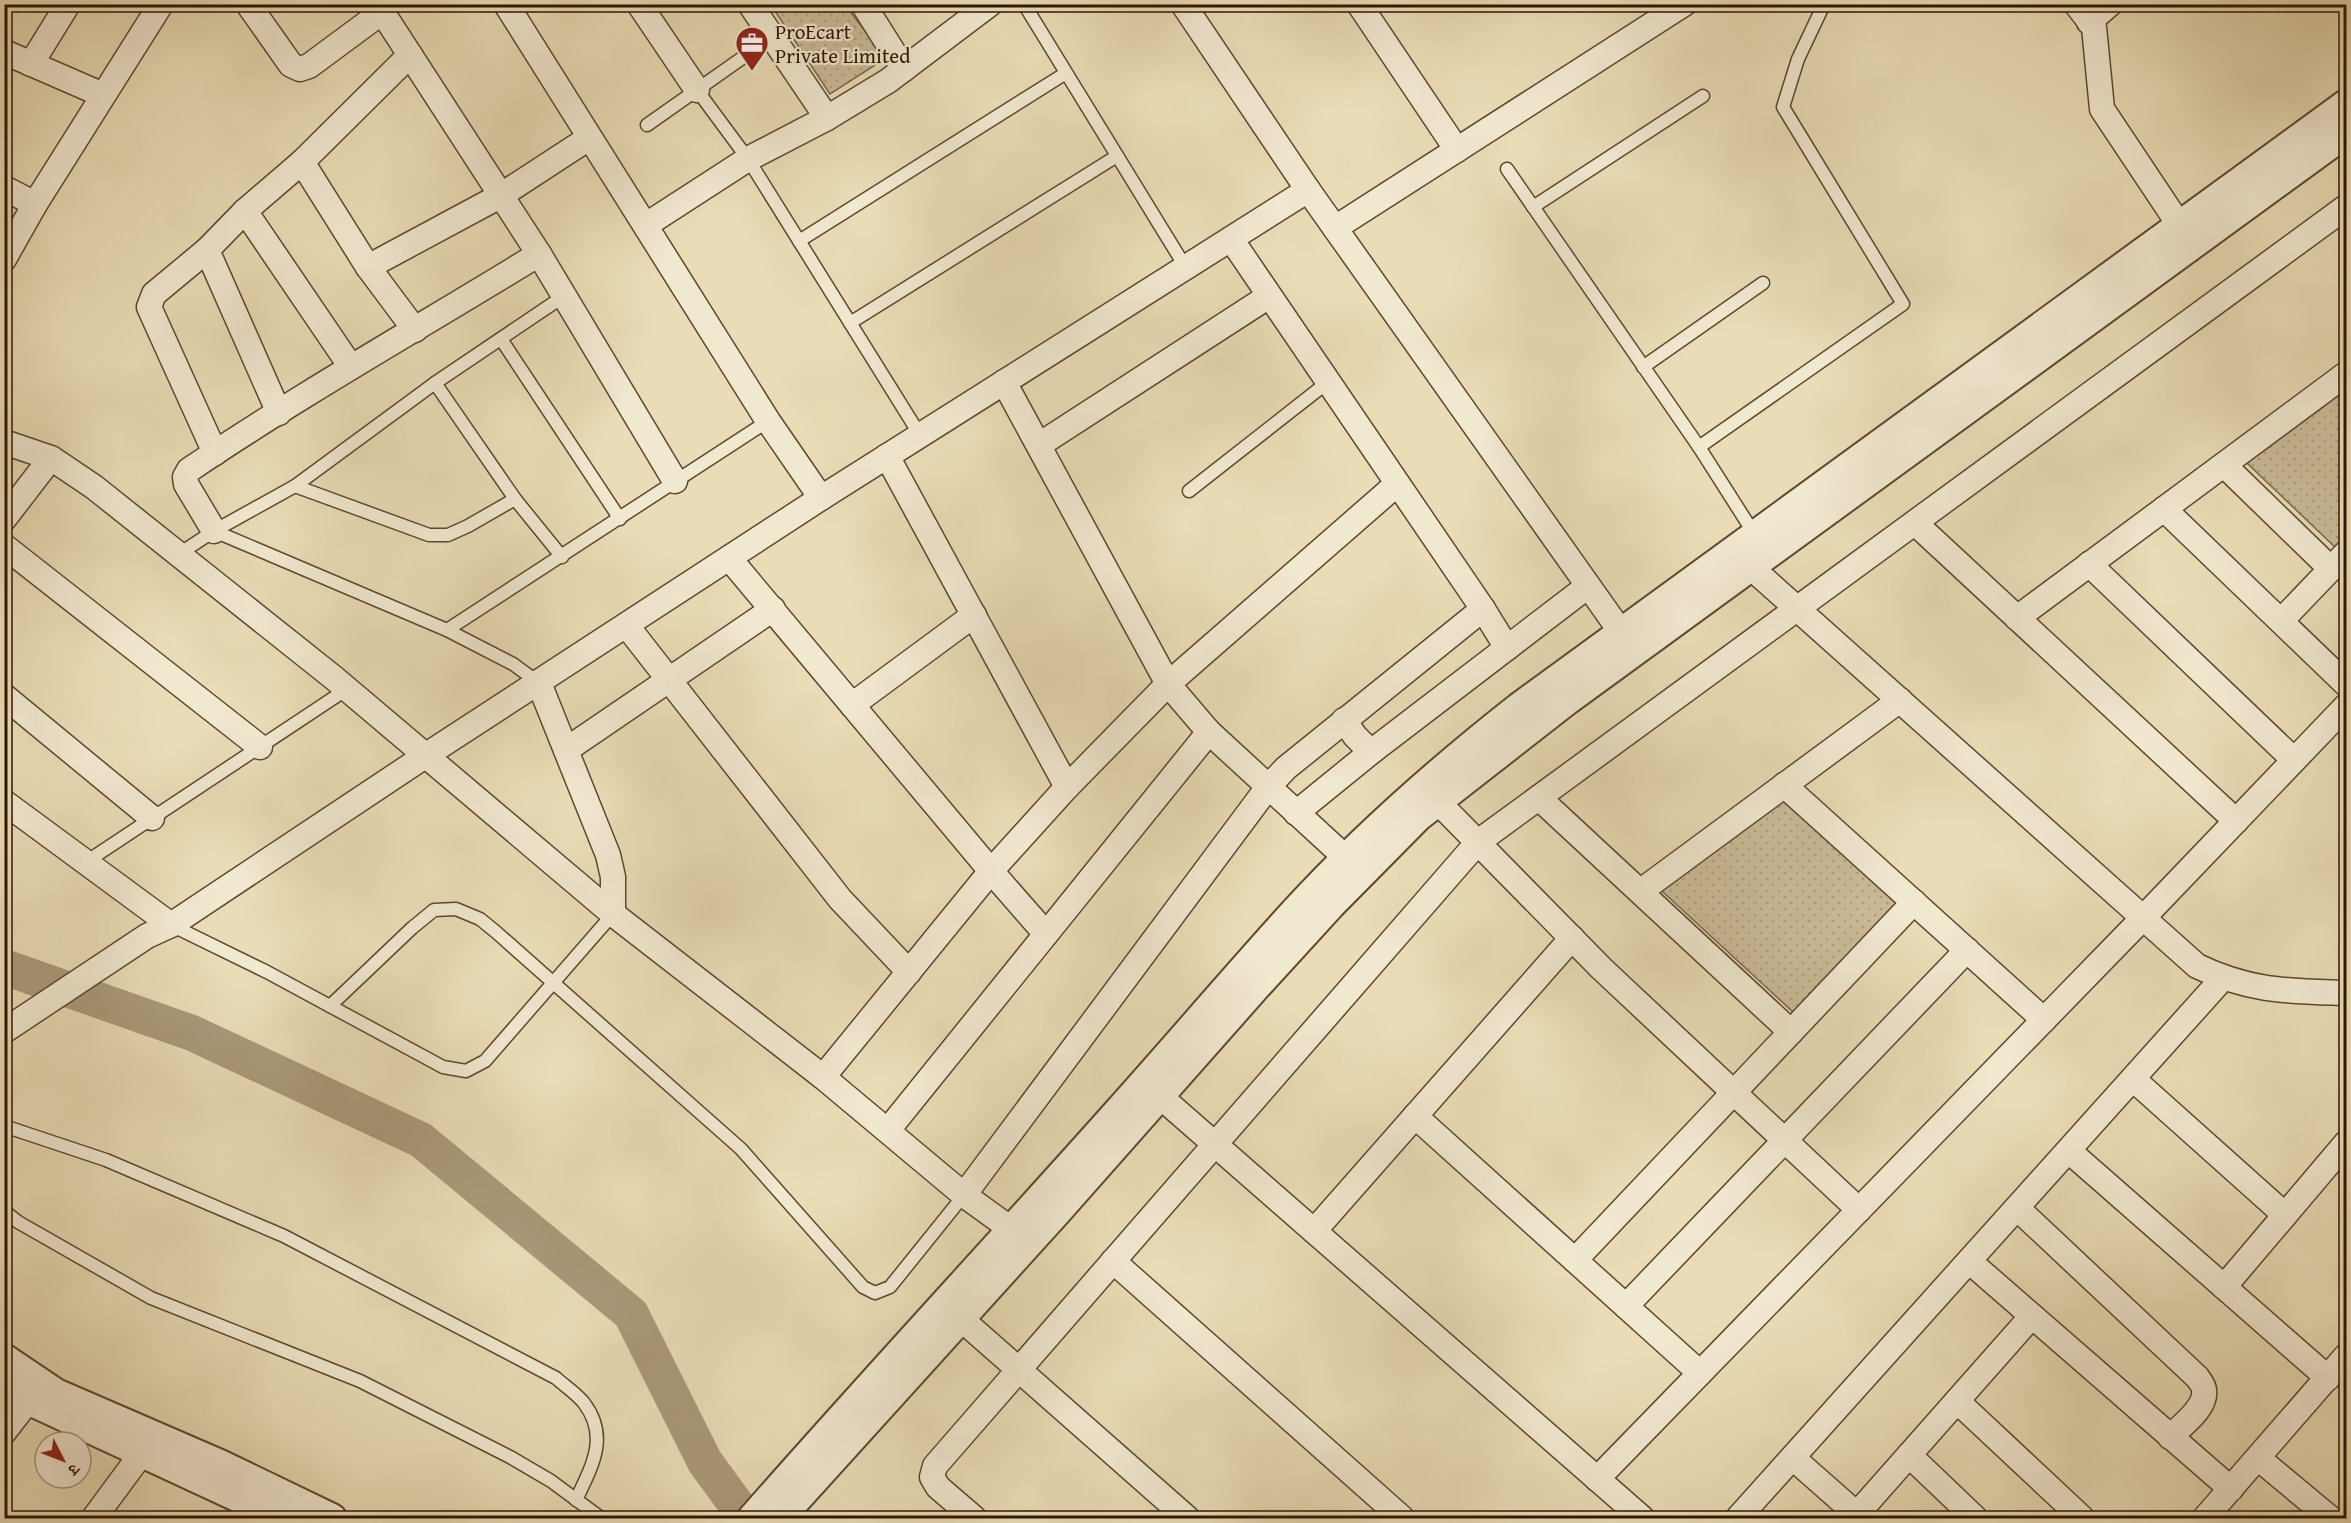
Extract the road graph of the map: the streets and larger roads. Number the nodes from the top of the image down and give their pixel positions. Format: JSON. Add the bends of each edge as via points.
{"nodes":[{"id":1,"x":68,"y":4,"type":"edge"},
{"id":2,"x":161,"y":4,"type":"edge"},
{"id":3,"x":248,"y":4,"type":"edge"},
{"id":4,"x":506,"y":4,"type":"edge"},
{"id":5,"x":639,"y":4,"type":"edge"},
{"id":6,"x":750,"y":4,"type":"edge"},
{"id":7,"x":863,"y":4,"type":"edge"},
{"id":8,"x":990,"y":4,"type":"edge"},
{"id":9,"x":1183,"y":4,"type":"edge"},
{"id":10,"x":1359,"y":4,"type":"edge"},
{"id":11,"x":1684,"y":4,"type":"edge"},
{"id":12,"x":2110,"y":4,"type":"edge"},
{"id":13,"x":379,"y":8,"type":"edge"},
{"id":14,"x":2083,"y":13,"type":"edge"},
{"id":15,"x":4,"y":52,"type":"edge"},
{"id":16,"x":410,"y":55,"type":"junction"},
{"id":17,"x":31,"y":64,"type":"junction"},
{"id":18,"x":904,"y":69,"type":"junction"},
{"id":19,"x":697,"y":90,"type":"road end"},
{"id":20,"x":103,"y":95,"type":"junction"},
{"id":21,"x":2346,"y":104,"type":"edge"},
{"id":22,"x":827,"y":118,"type":"junction"},
{"id":23,"x":2346,"y":133,"type":"edge"},
{"id":24,"x":589,"y":138,"type":"junction"},
{"id":25,"x":1457,"y":150,"type":"junction"},
{"id":26,"x":302,"y":162,"type":"junction"},
{"id":27,"x":4,"y":188,"type":"edge"},
{"id":28,"x":1308,"y":190,"type":"junction"},
{"id":29,"x":500,"y":196,"type":"junction"},
{"id":30,"x":35,"y":204,"type":"junction"},
{"id":31,"x":2346,"y":207,"type":"edge"},
{"id":32,"x":245,"y":211,"type":"junction"},
{"id":33,"x":646,"y":225,"type":"junction"},
{"id":34,"x":2180,"y":226,"type":"junction"},
{"id":35,"x":1335,"y":228,"type":"junction"},
{"id":36,"x":1231,"y":239,"type":"junction"},
{"id":37,"x":207,"y":250,"type":"junction"},
{"id":38,"x":539,"y":254,"type":"junction"},
{"id":39,"x":4,"y":259,"type":"edge"},
{"id":40,"x":368,"y":267,"type":"junction"},
{"id":41,"x":1269,"y":296,"type":"junction"},
{"id":42,"x":415,"y":330,"type":"junction"},
{"id":43,"x":351,"y":367,"type":"junction"},
{"id":44,"x":2346,"y":374,"type":"edge"},
{"id":45,"x":1004,"y":382,"type":"junction"},
{"id":46,"x":279,"y":413,"type":"junction"},
{"id":47,"x":4,"y":442,"type":"edge"},
{"id":48,"x":1039,"y":445,"type":"junction"},
{"id":49,"x":215,"y":453,"type":"junction"},
{"id":50,"x":887,"y":456,"type":"junction"},
{"id":51,"x":51,"y":458,"type":"junction"},
{"id":52,"x":2224,"y":465,"type":"junction"},
{"id":53,"x":675,"y":481,"type":"road end"},
{"id":54,"x":1397,"y":484,"type":"junction"},
{"id":55,"x":821,"y":498,"type":"junction"},
{"id":56,"x":2163,"y":509,"type":"junction"},
{"id":57,"x":4,"y":519,"type":"edge"},
{"id":58,"x":1915,"y":524,"type":"junction"},
{"id":59,"x":214,"y":531,"type":"road end"},
{"id":60,"x":4,"y":546,"type":"edge"},
{"id":61,"x":1752,"y":552,"type":"junction"},
{"id":62,"x":729,"y":558,"type":"junction"},
{"id":63,"x":2339,"y":561,"type":"edge"},
{"id":64,"x":2089,"y":564,"type":"junction"},
{"id":65,"x":1588,"y":586,"type":"junction"},
{"id":66,"x":773,"y":609,"type":"junction"},
{"id":67,"x":1483,"y":609,"type":"junction"},
{"id":68,"x":1798,"y":609,"type":"junction"},
{"id":69,"x":974,"y":615,"type":"junction"},
{"id":70,"x":2017,"y":618,"type":"junction"},
{"id":71,"x":2281,"y":621,"type":"junction"},
{"id":72,"x":627,"y":626,"type":"junction"},
{"id":73,"x":1622,"y":632,"type":"junction"},
{"id":74,"x":1507,"y":648,"type":"junction"},
{"id":75,"x":670,"y":681,"type":"junction"},
{"id":76,"x":539,"y":683,"type":"junction"},
{"id":77,"x":1168,"y":684,"type":"junction"},
{"id":78,"x":2346,"y":684,"type":"edge"},
{"id":79,"x":4,"y":696,"type":"edge"},
{"id":80,"x":1900,"y":700,"type":"junction"},
{"id":81,"x":852,"y":705,"type":"junction"},
{"id":82,"x":2346,"y":706,"type":"edge"},
{"id":83,"x":1344,"y":720,"type":"junction"},
{"id":84,"x":1209,"y":732,"type":"junction"},
{"id":85,"x":260,"y":747,"type":"road end"},
{"id":86,"x":566,"y":750,"type":"junction"},
{"id":87,"x":1371,"y":752,"type":"junction"},
{"id":88,"x":425,"y":756,"type":"junction"},
{"id":89,"x":2294,"y":760,"type":"junction"},
{"id":90,"x":1784,"y":785,"type":"junction"},
{"id":91,"x":1268,"y":787,"type":"junction"},
{"id":92,"x":1066,"y":788,"type":"junction"},
{"id":93,"x":1539,"y":798,"type":"junction"},
{"id":94,"x":1437,"y":801,"type":"junction"},
{"id":95,"x":4,"y":802,"type":"edge"},
{"id":96,"x":1296,"y":813,"type":"junction"},
{"id":97,"x":152,"y":818,"type":"road end"},
{"id":98,"x":2236,"y":821,"type":"junction"},
{"id":99,"x":1478,"y":842,"type":"junction"},
{"id":100,"x":1347,"y":859,"type":"junction"},
{"id":101,"x":991,"y":871,"type":"junction"},
{"id":102,"x":1641,"y":891,"type":"junction"},
{"id":103,"x":1914,"y":902,"type":"junction"},
{"id":104,"x":613,"y":914,"type":"junction"},
{"id":105,"x":2143,"y":918,"type":"junction"},
{"id":106,"x":171,"y":925,"type":"junction"},
{"id":107,"x":1046,"y":934,"type":"junction"},
{"id":108,"x":1572,"y":938,"type":"junction"},
{"id":109,"x":1967,"y":950,"type":"junction"},
{"id":110,"x":909,"y":972,"type":"junction"},
{"id":111,"x":2223,"y":978,"type":"junction"},
{"id":112,"x":2346,"y":993,"type":"edge"},
{"id":113,"x":2044,"y":1020,"type":"junction"},
{"id":114,"x":4,"y":1031,"type":"edge"},
{"id":115,"x":1791,"y":1032,"type":"junction"},
{"id":116,"x":823,"y":1077,"type":"junction"},
{"id":117,"x":2133,"y":1079,"type":"junction"},
{"id":118,"x":1152,"y":1089,"type":"junction"},
{"id":119,"x":1734,"y":1092,"type":"junction"},
{"id":120,"x":1415,"y":1116,"type":"junction"},
{"id":121,"x":888,"y":1130,"type":"junction"},
{"id":122,"x":1785,"y":1140,"type":"junction"},
{"id":123,"x":2346,"y":1143,"type":"edge"},
{"id":124,"x":1215,"y":1145,"type":"junction"},
{"id":125,"x":2069,"y":1151,"type":"junction"},
{"id":126,"x":964,"y":1195,"type":"junction"},
{"id":127,"x":2017,"y":1208,"type":"junction"},
{"id":128,"x":1859,"y":1210,"type":"junction"},
{"id":129,"x":2285,"y":1215,"type":"junction"},
{"id":130,"x":1011,"y":1229,"type":"junction"},
{"id":131,"x":1314,"y":1231,"type":"junction"},
{"id":132,"x":1575,"y":1260,"type":"junction"},
{"id":133,"x":1113,"y":1261,"type":"junction"},
{"id":134,"x":1969,"y":1261,"type":"junction"},
{"id":135,"x":2224,"y":1287,"type":"junction"},
{"id":136,"x":1626,"y":1306,"type":"junction"},
{"id":137,"x":2032,"y":1316,"type":"junction"},
{"id":138,"x":960,"y":1318,"type":"junction"},
{"id":139,"x":2346,"y":1356,"type":"edge"},
{"id":140,"x":4,"y":1358,"type":"edge"},
{"id":141,"x":1018,"y":1369,"type":"junction"},
{"id":142,"x":895,"y":1373,"type":"junction"},
{"id":143,"x":1700,"y":1373,"type":"junction"},
{"id":144,"x":2328,"y":1378,"type":"junction"},
{"id":145,"x":4,"y":1385,"type":"edge"},
{"id":146,"x":36,"y":1392,"type":"junction"},
{"id":147,"x":1957,"y":1401,"type":"junction"},
{"id":148,"x":4,"y":1432,"type":"edge"},
{"id":149,"x":2170,"y":1437,"type":"junction"},
{"id":150,"x":142,"y":1453,"type":"junction"},
{"id":151,"x":1909,"y":1455,"type":"junction"},
{"id":152,"x":1792,"y":1458,"type":"junction"},
{"id":153,"x":2258,"y":1458,"type":"junction"},
{"id":154,"x":1597,"y":1479,"type":"junction"},
{"id":155,"x":2230,"y":1489,"type":"junction"},
{"id":156,"x":1859,"y":1516,"type":"edge"},
{"id":157,"x":98,"y":1517,"type":"edge"},
{"id":158,"x":282,"y":1518,"type":"edge"},
{"id":159,"x":332,"y":1518,"type":"edge"},
{"id":160,"x":752,"y":1518,"type":"edge"},
{"id":161,"x":780,"y":1518,"type":"edge"},
{"id":162,"x":974,"y":1518,"type":"edge"},
{"id":163,"x":1187,"y":1518,"type":"edge"},
{"id":164,"x":1402,"y":1518,"type":"edge"},
{"id":165,"x":1642,"y":1518,"type":"edge"},
{"id":166,"x":1738,"y":1518,"type":"edge"},
{"id":167,"x":1975,"y":1518,"type":"edge"},
{"id":168,"x":2082,"y":1518,"type":"edge"},
{"id":169,"x":2205,"y":1518,"type":"edge"},
{"id":170,"x":2330,"y":1518,"type":"edge"}],
"edges":[{"from":1,"to":17,"type":"street"},
{"from":2,"to":20,"type":"street"},
{"from":3,"to":13,"type":"street","via":[[291,65],[300,69],[309,66]]},
{"from":4,"to":24,"type":"street"},
{"from":5,"to":19,"type":"street"},
{"from":6,"to":22,"type":"street"},
{"from":7,"to":18,"type":"street"},
{"from":8,"to":18,"type":"street"},
{"from":9,"to":28,"type":"street"},
{"from":10,"to":25,"type":"street"},
{"from":11,"to":25,"type":"street"},
{"from":12,"to":14,"type":"street"},
{"from":13,"to":16,"type":"street"},
{"from":14,"to":34,"type":"street","via":[[2094,27],[2102,109]]},
{"from":15,"to":17,"type":"street"},
{"from":16,"to":26,"type":"street"},
{"from":16,"to":29,"type":"street"},
{"from":17,"to":20,"type":"street"},
{"from":18,"to":22,"type":"street"},
{"from":20,"to":30,"type":"street"},
{"from":21,"to":34,"type":"street"},
{"from":22,"to":33,"type":"street","via":[[748,159]]},
{"from":23,"to":61,"type":"street"},
{"from":24,"to":29,"type":"street"},
{"from":24,"to":33,"type":"street"},
{"from":25,"to":35,"type":"street"},
{"from":26,"to":32,"type":"street"},
{"from":26,"to":40,"type":"street"},
{"from":27,"to":30,"type":"street"},
{"from":28,"to":35,"type":"street"},
{"from":28,"to":36,"type":"street"},
{"from":29,"to":38,"type":"street"},
{"from":29,"to":40,"type":"street"},
{"from":30,"to":39,"type":"street"},
{"from":31,"to":58,"type":"street"},
{"from":32,"to":37,"type":"street"},
{"from":32,"to":43,"type":"street"},
{"from":33,"to":55,"type":"street","via":[[768,421]]},
{"from":34,"to":61,"type":"street"},
{"from":35,"to":65,"type":"street"},
{"from":36,"to":41,"type":"street"},
{"from":36,"to":45,"type":"street"},
{"from":37,"to":46,"type":"street"},
{"from":37,"to":49,"type":"street","via":[[154,294],[150,307]]},
{"from":38,"to":42,"type":"street"},
{"from":38,"to":53,"type":"street"},
{"from":40,"to":42,"type":"street"},
{"from":41,"to":48,"type":"street"},
{"from":41,"to":54,"type":"street"},
{"from":42,"to":43,"type":"street"},
{"from":43,"to":46,"type":"street"},
{"from":44,"to":52,"type":"street"},
{"from":45,"to":48,"type":"street"},
{"from":45,"to":50,"type":"street"},
{"from":46,"to":49,"type":"street"},
{"from":47,"to":51,"type":"street"},
{"from":48,"to":77,"type":"street"},
{"from":49,"to":59,"type":"street","via":[[185,477]]},
{"from":50,"to":55,"type":"street"},
{"from":50,"to":69,"type":"street"},
{"from":51,"to":57,"type":"street"},
{"from":51,"to":88,"type":"street","via":[[179,554]]},
{"from":52,"to":56,"type":"street"},
{"from":52,"to":63,"type":"street"},
{"from":54,"to":67,"type":"street"},
{"from":54,"to":77,"type":"street"},
{"from":55,"to":62,"type":"street"},
{"from":56,"to":64,"type":"street"},
{"from":56,"to":71,"type":"street"},
{"from":58,"to":68,"type":"street"},
{"from":58,"to":70,"type":"street"},
{"from":60,"to":85,"type":"street"},
{"from":61,"to":68,"type":"street"},
{"from":61,"to":73,"type":"street"},
{"from":61,"to":94,"type":"street"},
{"from":62,"to":66,"type":"street"},
{"from":62,"to":72,"type":"street"},
{"from":63,"to":71,"type":"street"},
{"from":64,"to":70,"type":"street"},
{"from":64,"to":89,"type":"street"},
{"from":65,"to":73,"type":"street"},
{"from":65,"to":74,"type":"street"},
{"from":66,"to":75,"type":"street"},
{"from":66,"to":81,"type":"street"},
{"from":67,"to":74,"type":"street"},
{"from":67,"to":83,"type":"street"},
{"from":68,"to":80,"type":"street"},
{"from":68,"to":93,"type":"street"},
{"from":69,"to":81,"type":"street"},
{"from":69,"to":92,"type":"street"},
{"from":70,"to":98,"type":"street"},
{"from":71,"to":78,"type":"street"},
{"from":72,"to":75,"type":"street"},
{"from":72,"to":76,"type":"street"},
{"from":73,"to":100,"type":"street","via":[[1453,759]]},
{"from":74,"to":87,"type":"street"},
{"from":75,"to":86,"type":"street"},
{"from":75,"to":110,"type":"street","via":[[840,899]]},
{"from":76,"to":86,"type":"street"},
{"from":76,"to":88,"type":"street"},
{"from":77,"to":84,"type":"street"},
{"from":77,"to":92,"type":"street"},
{"from":79,"to":97,"type":"street"},
{"from":80,"to":90,"type":"street"},
{"from":80,"to":105,"type":"street"},
{"from":81,"to":101,"type":"street"},
{"from":82,"to":89,"type":"street"},
{"from":83,"to":87,"type":"street"},
{"from":83,"to":91,"type":"street"},
{"from":84,"to":91,"type":"street"},
{"from":84,"to":107,"type":"street"},
{"from":86,"to":104,"type":"street","via":[[608,855],[613,877]]},
{"from":87,"to":96,"type":"street"},
{"from":88,"to":104,"type":"street"},
{"from":88,"to":106,"type":"street"},
{"from":89,"to":98,"type":"street"},
{"from":90,"to":102,"type":"street"},
{"from":90,"to":103,"type":"street"},
{"from":91,"to":96,"type":"street"},
{"from":91,"to":126,"type":"street"},
{"from":92,"to":101,"type":"street"},
{"from":93,"to":99,"type":"street"},
{"from":93,"to":102,"type":"street"},
{"from":94,"to":99,"type":"street"},
{"from":94,"to":118,"type":"street"},
{"from":95,"to":106,"type":"street"},
{"from":96,"to":100,"type":"street"},
{"from":98,"to":105,"type":"street"},
{"from":99,"to":108,"type":"street"},
{"from":99,"to":124,"type":"street"},
{"from":100,"to":118,"type":"street","via":[[1297,910]]},
{"from":101,"to":107,"type":"street"},
{"from":101,"to":110,"type":"street"},
{"from":102,"to":115,"type":"street"},
{"from":103,"to":109,"type":"street"},
{"from":103,"to":115,"type":"street"},
{"from":104,"to":116,"type":"street"},
{"from":105,"to":111,"type":"street","via":[[2197,966]]},
{"from":105,"to":113,"type":"street"},
{"from":106,"to":114,"type":"street","via":[[147,936]]},
{"from":107,"to":121,"type":"street"},
{"from":108,"to":119,"type":"street"},
{"from":108,"to":120,"type":"street"},
{"from":109,"to":113,"type":"street"},
{"from":109,"to":122,"type":"street"},
{"from":110,"to":116,"type":"street"},
{"from":111,"to":112,"type":"street","via":[[2266,989]]},
{"from":111,"to":117,"type":"street"},
{"from":113,"to":128,"type":"street"},
{"from":115,"to":119,"type":"street"},
{"from":116,"to":121,"type":"street"},
{"from":117,"to":125,"type":"street"},
{"from":117,"to":129,"type":"street"},
{"from":118,"to":124,"type":"street"},
{"from":118,"to":130,"type":"street"},
{"from":118,"to":138,"type":"street"},
{"from":119,"to":122,"type":"street"},
{"from":119,"to":132,"type":"street"},
{"from":120,"to":131,"type":"street"},
{"from":120,"to":132,"type":"street"},
{"from":121,"to":126,"type":"street"},
{"from":122,"to":128,"type":"street"},
{"from":122,"to":136,"type":"street"},
{"from":123,"to":129,"type":"street"},
{"from":124,"to":131,"type":"street"},
{"from":124,"to":133,"type":"street"},
{"from":125,"to":127,"type":"street"},
{"from":125,"to":135,"type":"street"},
{"from":126,"to":130,"type":"street"},
{"from":127,"to":134,"type":"street"},
{"from":127,"to":149,"type":"street","via":[[2197,1377],[2204,1389],[2204,1400]]},
{"from":128,"to":143,"type":"street"},
{"from":129,"to":135,"type":"street"},
{"from":130,"to":142,"type":"street"},
{"from":131,"to":154,"type":"street"},
{"from":132,"to":136,"type":"street"},
{"from":133,"to":141,"type":"street"},
{"from":133,"to":164,"type":"street"},
{"from":134,"to":137,"type":"street"},
{"from":134,"to":152,"type":"street"},
{"from":135,"to":144,"type":"street"},
{"from":136,"to":143,"type":"street"},
{"from":137,"to":147,"type":"street"},
{"from":137,"to":149,"type":"street"},
{"from":138,"to":141,"type":"street"},
{"from":138,"to":142,"type":"street"},
{"from":139,"to":144,"type":"street"},
{"from":140,"to":146,"type":"street"},
{"from":141,"to":162,"type":"street","via":[[935,1466],[932,1477],[938,1487]]},
{"from":141,"to":163,"type":"street"},
{"from":142,"to":160,"type":"street"},
{"from":142,"to":161,"type":"street"},
{"from":143,"to":154,"type":"street"},
{"from":144,"to":153,"type":"street"},
{"from":145,"to":146,"type":"street"},
{"from":146,"to":148,"type":"street"},
{"from":146,"to":150,"type":"street"},
{"from":146,"to":159,"type":"street","via":[[56,1393]]},
{"from":147,"to":151,"type":"street"},
{"from":147,"to":168,"type":"street"},
{"from":149,"to":155,"type":"street"},
{"from":150,"to":157,"type":"street"},
{"from":150,"to":158,"type":"street"},
{"from":151,"to":156,"type":"street"},
{"from":151,"to":167,"type":"street"},
{"from":152,"to":156,"type":"street"},
{"from":152,"to":166,"type":"street"},
{"from":153,"to":155,"type":"street"},
{"from":153,"to":170,"type":"street"},
{"from":154,"to":165,"type":"street"},
{"from":155,"to":169,"type":"street"}]}
